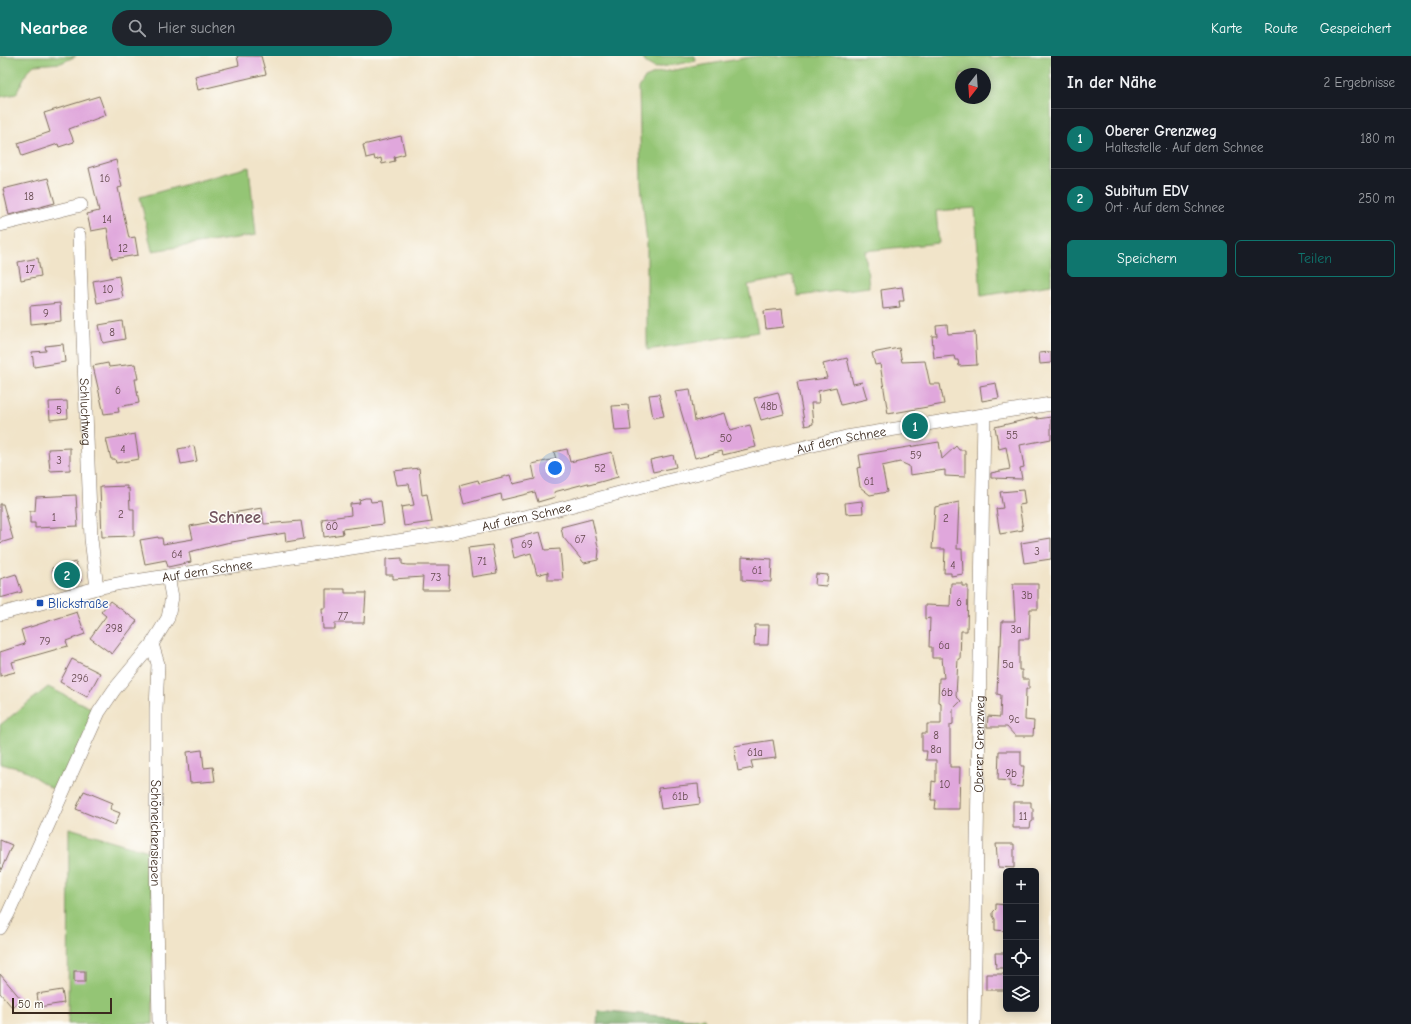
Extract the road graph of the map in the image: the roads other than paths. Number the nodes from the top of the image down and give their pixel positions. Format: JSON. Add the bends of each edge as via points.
{"nodes":[{"id":1,"x":81,"y":206,"type":"dead end"},
{"id":2,"x":0,"y":225,"type":"edge"},
{"id":3,"x":79,"y":235,"type":"dead end"},
{"id":4,"x":1051,"y":404,"type":"edge"},
{"id":5,"x":984,"y":415,"type":"junction"},
{"id":6,"x":168,"y":576,"type":"junction"},
{"id":7,"x":97,"y":588,"type":"junction"},
{"id":8,"x":0,"y":614,"type":"edge"},
{"id":9,"x":152,"y":644,"type":"junction"},
{"id":10,"x":0,"y":928,"type":"edge"},
{"id":11,"x":159,"y":1024,"type":"edge"},
{"id":12,"x":974,"y":1024,"type":"edge"}],
"edges":[{"from":1,"to":2,"type":"street"},
{"from":3,"to":7,"type":"street","name":"Schluchtweg","via":[[91,539]]},
{"from":4,"to":5,"type":"street","name":"Auf dem Schnee"},
{"from":5,"to":6,"type":"street","name":"Auf dem Schnee","via":[[846,437],[551,511],[450,533]]},
{"from":5,"to":12,"type":"street","name":"Oberer Grenzweg"},
{"from":6,"to":7,"type":"street","name":"Auf dem Schnee"},
{"from":6,"to":9,"type":"street","via":[[172,597],[171,609]]},
{"from":7,"to":8,"type":"street","name":"Auf dem Schnee"},
{"from":9,"to":10,"type":"street","via":[[99,712]]},
{"from":9,"to":11,"type":"street","name":"Schöneichensiepen","via":[[158,664],[156,861]]}]}
